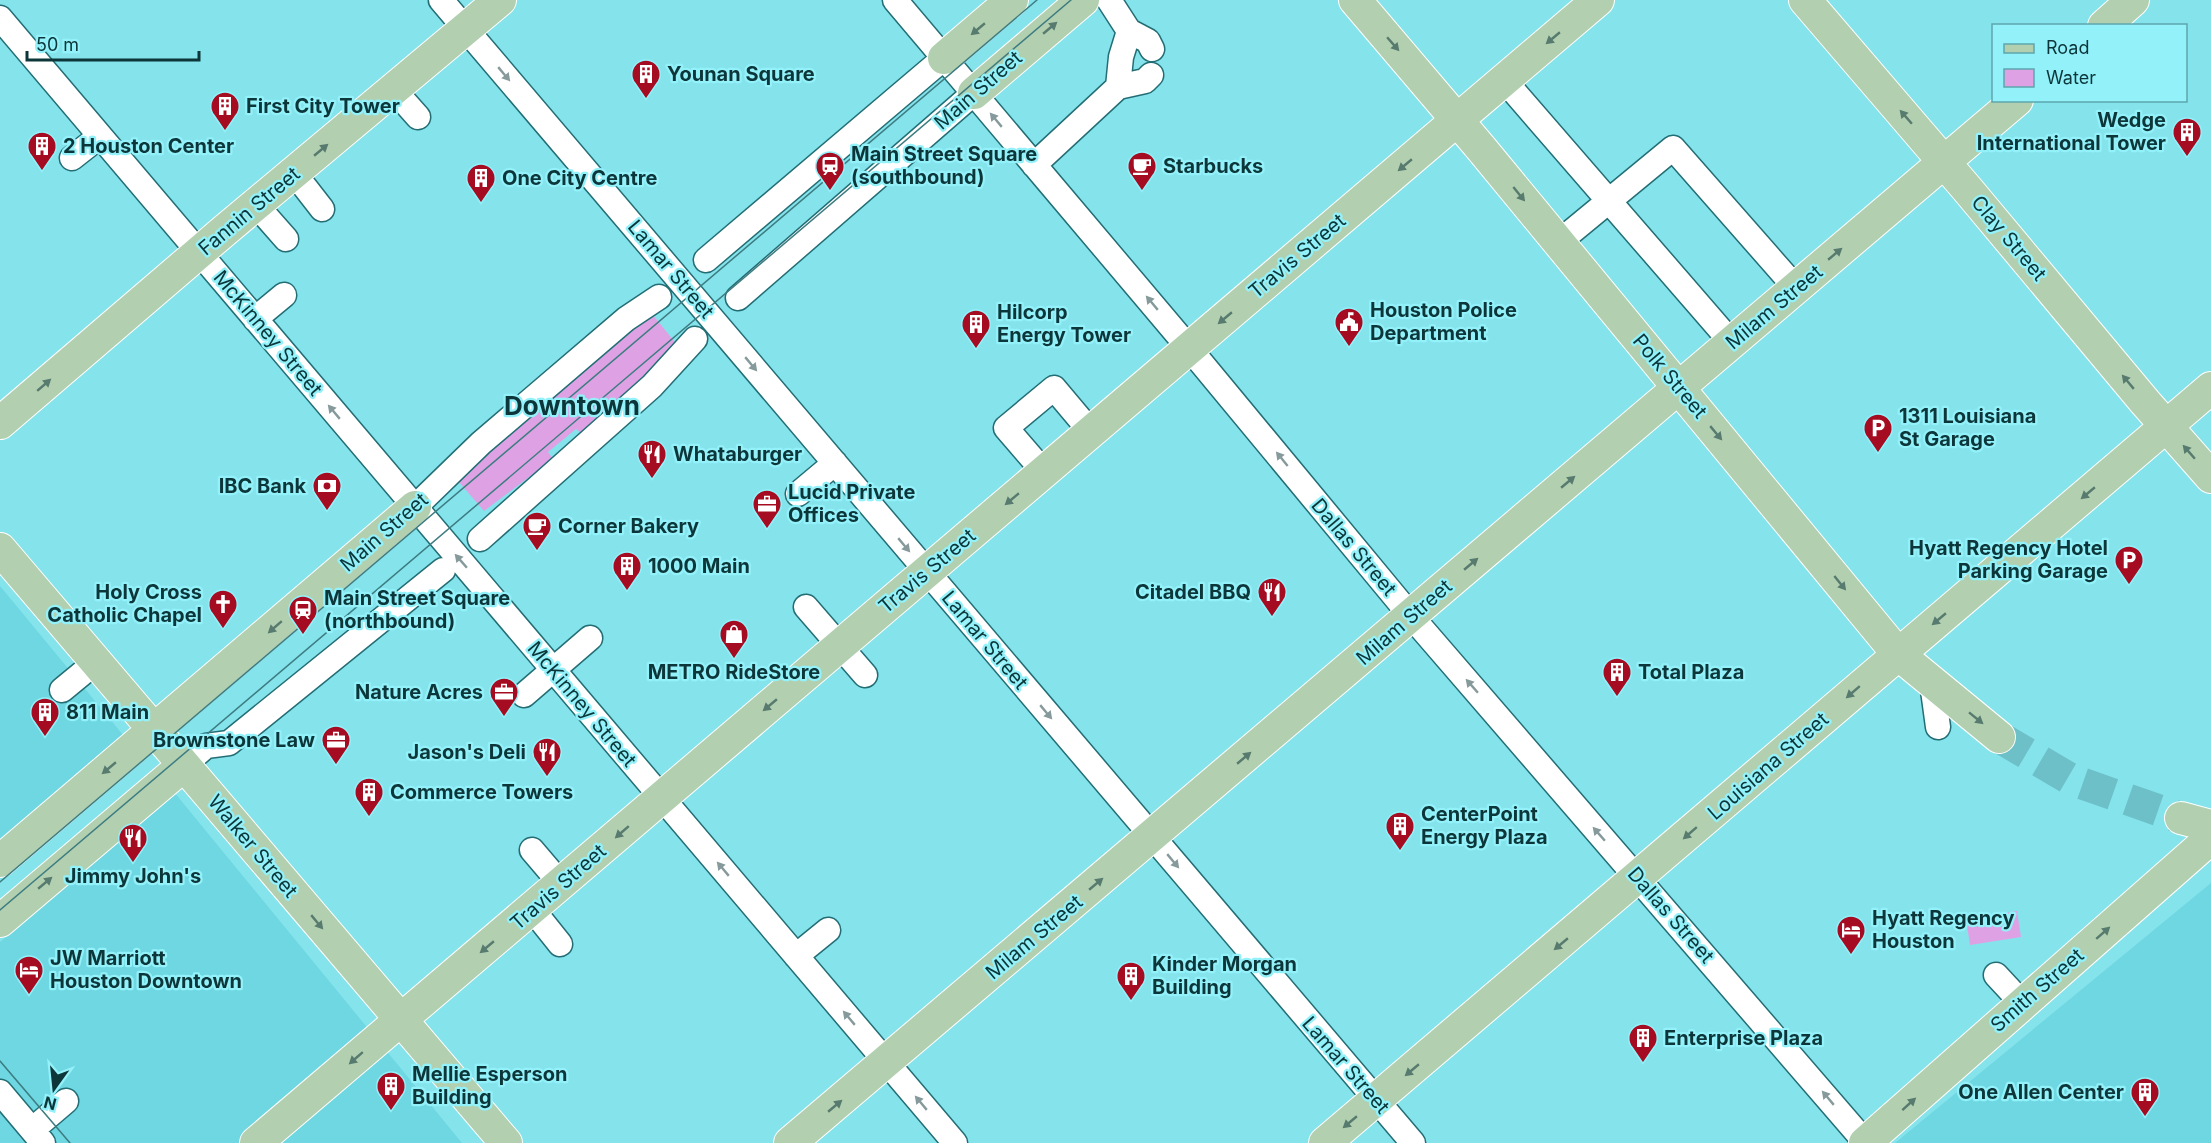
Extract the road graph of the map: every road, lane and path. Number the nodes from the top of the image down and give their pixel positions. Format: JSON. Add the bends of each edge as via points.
{"nodes":[{"id":1,"x":441,"y":0,"type":"edge"},
{"id":2,"x":500,"y":0,"type":"edge"},
{"id":3,"x":895,"y":0,"type":"edge"},
{"id":4,"x":1012,"y":0,"type":"edge"},
{"id":5,"x":1083,"y":0,"type":"edge"},
{"id":6,"x":1109,"y":0,"type":"edge"},
{"id":7,"x":1355,"y":0,"type":"edge"},
{"id":8,"x":1598,"y":0,"type":"edge"},
{"id":9,"x":1805,"y":0,"type":"edge"},
{"id":10,"x":2133,"y":0,"type":"edge"},
{"id":11,"x":0,"y":18,"type":"edge"},
{"id":12,"x":2106,"y":24,"type":"edge"},
{"id":13,"x":466,"y":29,"type":"junction"},
{"id":14,"x":1129,"y":31,"type":"junction"},
{"id":15,"x":1152,"y":49,"type":"dead end"},
{"id":16,"x":944,"y":58,"type":"junction"},
{"id":17,"x":1151,"y":75,"type":"dead end"},
{"id":18,"x":1504,"y":80,"type":"junction"},
{"id":19,"x":1118,"y":87,"type":"junction"},
{"id":20,"x":394,"y":90,"type":"junction"},
{"id":21,"x":974,"y":93,"type":"junction"},
{"id":22,"x":2015,"y":102,"type":"edge"},
{"id":23,"x":418,"y":117,"type":"dead end"},
{"id":24,"x":1458,"y":120,"type":"junction"},
{"id":25,"x":100,"y":136,"type":"junction"},
{"id":26,"x":72,"y":158,"type":"dead end"},
{"id":27,"x":1944,"y":162,"type":"junction"},
{"id":28,"x":1034,"y":165,"type":"junction"},
{"id":29,"x":294,"y":174,"type":"junction"},
{"id":30,"x":1608,"y":200,"type":"junction"},
{"id":31,"x":256,"y":205,"type":"junction"},
{"id":32,"x":322,"y":209,"type":"dead end"},
{"id":33,"x":286,"y":239,"type":"dead end"},
{"id":34,"x":1559,"y":242,"type":"junction"},
{"id":35,"x":199,"y":253,"type":"junction"},
{"id":36,"x":706,"y":260,"type":"dead end"},
{"id":37,"x":1796,"y":288,"type":"junction"},
{"id":38,"x":284,"y":295,"type":"dead end"},
{"id":39,"x":658,"y":297,"type":"dead end"},
{"id":40,"x":738,"y":298,"type":"dead end"},
{"id":41,"x":255,"y":319,"type":"junction"},
{"id":42,"x":695,"y":339,"type":"dead end"},
{"id":43,"x":1732,"y":343,"type":"junction"},
{"id":44,"x":1189,"y":348,"type":"junction"},
{"id":45,"x":1679,"y":388,"type":"junction"},
{"id":46,"x":2211,"y":388,"type":"edge"},
{"id":47,"x":0,"y":423,"type":"edge"},
{"id":48,"x":2166,"y":426,"type":"junction"},
{"id":49,"x":1090,"y":432,"type":"junction"},
{"id":50,"x":835,"y":463,"type":"junction"},
{"id":51,"x":1044,"y":472,"type":"junction"},
{"id":52,"x":2211,"y":477,"type":"edge"},
{"id":53,"x":798,"y":494,"type":"dead end"},
{"id":54,"x":415,"y":507,"type":"junction"},
{"id":55,"x":480,"y":539,"type":"dead end"},
{"id":56,"x":0,"y":549,"type":"edge"},
{"id":57,"x":443,"y":570,"type":"dead end"},
{"id":58,"x":927,"y":572,"type":"junction"},
{"id":59,"x":806,"y":607,"type":"dead end"},
{"id":60,"x":1411,"y":616,"type":"junction"},
{"id":61,"x":590,"y":638,"type":"dead end"},
{"id":62,"x":839,"y":647,"type":"junction"},
{"id":63,"x":1898,"y":654,"type":"junction"},
{"id":64,"x":96,"y":662,"type":"junction"},
{"id":65,"x":553,"y":669,"type":"junction"},
{"id":66,"x":865,"y":675,"type":"dead end"},
{"id":67,"x":1932,"y":683,"type":"junction"},
{"id":68,"x":62,"y":690,"type":"dead end"},
{"id":69,"x":524,"y":695,"type":"dead end"},
{"id":70,"x":1938,"y":727,"type":"dead end"},
{"id":71,"x":154,"y":730,"type":"junction"},
{"id":72,"x":1999,"y":737,"type":"tunnel mouth"},
{"id":73,"x":184,"y":765,"type":"junction"},
{"id":74,"x":662,"y":797,"type":"junction"},
{"id":75,"x":2181,"y":818,"type":"tunnel mouth"},
{"id":76,"x":2211,"y":826,"type":"edge"},
{"id":77,"x":1152,"y":837,"type":"junction"},
{"id":78,"x":2211,"y":838,"type":"edge"},
{"id":79,"x":532,"y":850,"type":"dead end"},
{"id":80,"x":0,"y":861,"type":"edge"},
{"id":81,"x":1638,"y":878,"type":"junction"},
{"id":82,"x":561,"y":884,"type":"junction"},
{"id":83,"x":532,"y":909,"type":"junction"},
{"id":84,"x":0,"y":921,"type":"edge"},
{"id":85,"x":828,"y":930,"type":"dead end"},
{"id":86,"x":560,"y":944,"type":"dead end"},
{"id":87,"x":796,"y":956,"type":"junction"},
{"id":88,"x":1996,"y":975,"type":"dead end"},
{"id":89,"x":2022,"y":1003,"type":"junction"},
{"id":90,"x":400,"y":1020,"type":"junction"},
{"id":91,"x":887,"y":1062,"type":"junction"},
{"id":92,"x":0,"y":1092,"type":"edge"},
{"id":93,"x":1376,"y":1100,"type":"junction"},
{"id":94,"x":66,"y":1101,"type":"dead end"},
{"id":95,"x":37,"y":1136,"type":"edge"},
{"id":96,"x":256,"y":1143,"type":"edge"},
{"id":97,"x":506,"y":1143,"type":"edge"},
{"id":98,"x":790,"y":1143,"type":"edge"},
{"id":99,"x":955,"y":1143,"type":"edge"},
{"id":100,"x":1325,"y":1143,"type":"edge"},
{"id":101,"x":1413,"y":1143,"type":"edge"},
{"id":102,"x":1866,"y":1143,"type":"edge"}],
"edges":[{"from":1,"to":13,"type":"street","name":"Lamar Street"},
{"from":2,"to":13,"type":"main road","name":"Fannin Street"},
{"from":3,"to":16,"type":"street","name":"Dallas Street"},
{"from":4,"to":16,"type":"main road","one_way":true},
{"from":21,"to":5,"type":"main road","name":"Main Street","one_way":true},
{"from":6,"to":14,"type":"street"},
{"from":7,"to":24,"type":"main road","name":"Polk Street","one_way":true},
{"from":8,"to":18,"type":"main road","name":"Travis Street","one_way":true},
{"from":27,"to":9,"type":"main road","name":"Clay Street","one_way":true},
{"from":10,"to":12,"type":"main road"},
{"from":11,"to":25,"type":"street","name":"McKinney Street"},
{"from":13,"to":20,"type":"main road","name":"Fannin Street"},
{"from":13,"to":50,"type":"street","name":"Lamar Street","one_way":true},
{"from":14,"to":15,"type":"street","via":[[1148,41]]},
{"from":14,"to":19,"type":"street"},
{"from":16,"to":21,"type":"street","name":"Dallas Street"},
{"from":16,"to":36,"type":"street"},
{"from":17,"to":19,"type":"street","via":[[1145,81]]},
{"from":18,"to":24,"type":"main road","name":"Travis Street"},
{"from":18,"to":30,"type":"street"},
{"from":19,"to":28,"type":"street"},
{"from":20,"to":23,"type":"street"},
{"from":29,"to":20,"type":"main road","name":"Fannin Street","one_way":true},
{"from":28,"to":21,"type":"street","name":"Dallas Street","one_way":true},
{"from":21,"to":40,"type":"street","name":"Main Street"},
{"from":22,"to":27,"type":"main road","name":"Milam Street"},
{"from":24,"to":34,"type":"main road","name":"Polk Street","one_way":true},
{"from":24,"to":44,"type":"main road","name":"Travis Street","one_way":true},
{"from":25,"to":26,"type":"street"},
{"from":25,"to":35,"type":"street","name":"McKinney Street"},
{"from":37,"to":27,"type":"main road","name":"Milam Street","one_way":true},
{"from":48,"to":27,"type":"main road","name":"Clay Street","one_way":true},
{"from":44,"to":28,"type":"street","name":"Dallas Street","one_way":true},
{"from":29,"to":31,"type":"main road","name":"Fannin Street"},
{"from":29,"to":32,"type":"street"},
{"from":30,"to":34,"type":"street"},
{"from":30,"to":37,"type":"street","via":[[1673,148]]},
{"from":30,"to":43,"type":"street"},
{"from":31,"to":33,"type":"street"},
{"from":31,"to":35,"type":"main road","name":"Fannin Street"},
{"from":34,"to":45,"type":"main road","name":"Polk Street"},
{"from":35,"to":41,"type":"street","name":"McKinney Street"},
{"from":47,"to":35,"type":"main road","name":"Fannin Street","one_way":true},
{"from":37,"to":43,"type":"main road","name":"Milam Street"},
{"from":38,"to":41,"type":"street"},
{"from":39,"to":54,"type":"street","name":"Main Street","via":[[626,319],[490,435]]},
{"from":54,"to":41,"type":"street","name":"McKinney Street","one_way":true},
{"from":42,"to":55,"type":"street","via":[[652,386]]},
{"from":43,"to":45,"type":"main road","name":"Milam Street"},
{"from":44,"to":49,"type":"main road","name":"Travis Street"},
{"from":60,"to":44,"type":"street","name":"Dallas Street","one_way":true},
{"from":60,"to":45,"type":"main road","name":"Milam Street","one_way":true},
{"from":45,"to":63,"type":"main road","name":"Polk Street","one_way":true},
{"from":46,"to":48,"type":"main road","name":"Louisiana Street"},
{"from":52,"to":48,"type":"main road","name":"Clay Street","one_way":true},
{"from":48,"to":63,"type":"main road","name":"Louisiana Street","one_way":true},
{"from":49,"to":51,"type":"main road","name":"Travis Street"},
{"from":49,"to":51,"type":"street","via":[[1054,388],[1006,428]]},
{"from":50,"to":53,"type":"street"},
{"from":50,"to":58,"type":"street","name":"Lamar Street","one_way":true},
{"from":51,"to":58,"type":"main road","name":"Travis Street","one_way":true},
{"from":65,"to":54,"type":"street","name":"McKinney Street","one_way":true},
{"from":54,"to":71,"type":"main road","name":"Main Street","one_way":true},
{"from":56,"to":64,"type":"main road","name":"Walker Street"},
{"from":57,"to":73,"type":"street","via":[[229,743],[206,746]]},
{"from":58,"to":62,"type":"main road","name":"Travis Street"},
{"from":58,"to":77,"type":"street","name":"Lamar Street","one_way":true},
{"from":59,"to":62,"type":"street"},
{"from":77,"to":60,"type":"main road","name":"Milam Street","one_way":true},
{"from":81,"to":60,"type":"street","name":"Dallas Street","one_way":true},
{"from":61,"to":65,"type":"street"},
{"from":62,"to":66,"type":"street"},
{"from":62,"to":74,"type":"main road","name":"Travis Street","one_way":true},
{"from":63,"to":67,"type":"main road","name":"Polk Street"},
{"from":63,"to":81,"type":"main road","name":"Louisiana Street","one_way":true},
{"from":64,"to":68,"type":"street"},
{"from":64,"to":71,"type":"main road","name":"Walker Street"},
{"from":65,"to":69,"type":"street"},
{"from":65,"to":74,"type":"street","name":"McKinney Street"},
{"from":67,"to":70,"type":"street"},
{"from":67,"to":72,"type":"main road","name":"Polk Street","one_way":true},
{"from":71,"to":73,"type":"main road","name":"Walker Street"},
{"from":71,"to":80,"type":"main road","name":"Main Street","one_way":true},
{"from":84,"to":73,"type":"main road","one_way":true},
{"from":73,"to":90,"type":"main road","name":"Walker Street","one_way":true},
{"from":74,"to":82,"type":"main road","name":"Travis Street","one_way":true},
{"from":87,"to":74,"type":"street","name":"McKinney Street","one_way":true},
{"from":75,"to":76,"type":"main road"},
{"from":91,"to":77,"type":"main road","name":"Milam Street","one_way":true},
{"from":77,"to":93,"type":"street","name":"Lamar Street","one_way":true},
{"from":89,"to":78,"type":"main road","name":"Smith Street","one_way":true},
{"from":79,"to":82,"type":"street"},
{"from":81,"to":93,"type":"main road","name":"Louisiana Street","one_way":true},
{"from":102,"to":81,"type":"street","name":"Dallas Street","one_way":true},
{"from":82,"to":83,"type":"main road","name":"Travis Street"},
{"from":83,"to":86,"type":"street"},
{"from":83,"to":90,"type":"main road","name":"Travis Street","one_way":true},
{"from":85,"to":87,"type":"street"},
{"from":91,"to":87,"type":"street","name":"McKinney Street","one_way":true},
{"from":88,"to":89,"type":"street"},
{"from":102,"to":89,"type":"main road","name":"Smith Street","one_way":true},
{"from":90,"to":96,"type":"main road","name":"Travis Street","one_way":true},
{"from":90,"to":97,"type":"main road","name":"Walker Street"},
{"from":98,"to":91,"type":"main road","name":"Milam Street","one_way":true},
{"from":99,"to":91,"type":"street","name":"McKinney Street","one_way":true},
{"from":92,"to":95,"type":"street"},
{"from":93,"to":100,"type":"main road","name":"Louisiana Street","one_way":true},
{"from":93,"to":101,"type":"street","name":"Lamar Street"},
{"from":94,"to":95,"type":"street"}]}
